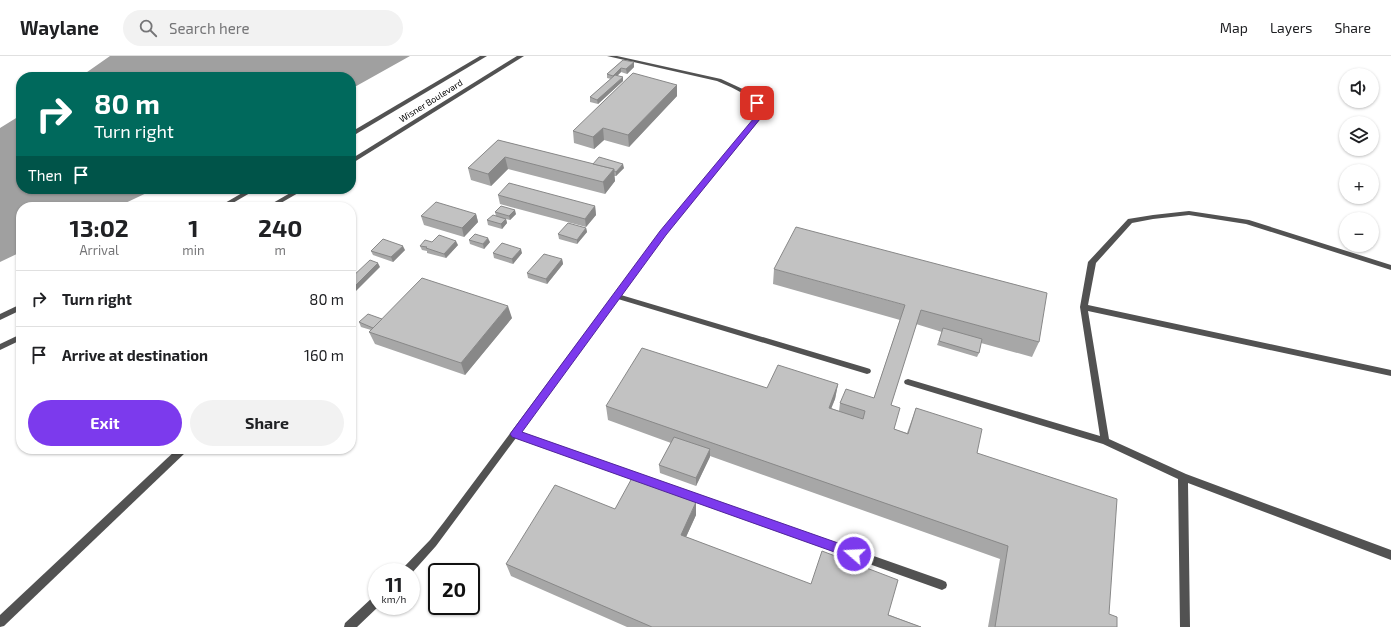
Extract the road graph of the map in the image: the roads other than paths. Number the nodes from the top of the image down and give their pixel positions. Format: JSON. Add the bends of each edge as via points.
{"nodes":[{"id":1,"x":484,"y":56,"type":"edge"},
{"id":2,"x":521,"y":56,"type":"edge"},
{"id":3,"x":610,"y":56,"type":"edge"},
{"id":4,"x":356,"y":132,"type":"edge"},
{"id":5,"x":356,"y":159,"type":"edge"},
{"id":6,"x":245,"y":194,"type":"edge"},
{"id":7,"x":293,"y":194,"type":"edge"},
{"id":8,"x":230,"y":202,"type":"edge"},
{"id":9,"x":278,"y":202,"type":"edge"},
{"id":10,"x":1391,"y":268,"type":"edge"},
{"id":11,"x":617,"y":296,"type":"junction"},
{"id":12,"x":1084,"y":307,"type":"junction"},
{"id":13,"x":16,"y":309,"type":"edge"},
{"id":14,"x":0,"y":317,"type":"edge"},
{"id":15,"x":16,"y":339,"type":"edge"},
{"id":16,"x":0,"y":347,"type":"edge"},
{"id":17,"x":867,"y":371,"type":"dead end"},
{"id":18,"x":1391,"y":373,"type":"edge"},
{"id":19,"x":908,"y":382,"type":"dead end"},
{"id":20,"x":515,"y":434,"type":"junction"},
{"id":21,"x":1105,"y":441,"type":"junction"},
{"id":22,"x":178,"y":454,"type":"edge"},
{"id":23,"x":1183,"y":477,"type":"junction"},
{"id":24,"x":1391,"y":555,"type":"edge"},
{"id":25,"x":414,"y":563,"type":"edge"},
{"id":26,"x":942,"y":585,"type":"dead end"},
{"id":27,"x":368,"y":610,"type":"edge"},
{"id":28,"x":0,"y":622,"type":"edge"},
{"id":29,"x":349,"y":627,"type":"edge"},
{"id":30,"x":1185,"y":627,"type":"edge"}],
"edges":[{"from":1,"to":4,"type":"street","name":"Wisner Boulevard"},
{"from":2,"to":5,"type":"street","name":"Wisner Boulevard"},
{"from":3,"to":11,"type":"street","via":[[719,80],[750,96],[757,103],[758,110],[758,118],[663,233]]},
{"from":6,"to":8,"type":"street"},
{"from":7,"to":9,"type":"street"},
{"from":10,"to":12,"type":"street","via":[[1247,222],[1189,213],[1153,217],[1130,221],[1092,262]]},
{"from":11,"to":17,"type":"street"},
{"from":11,"to":20,"type":"street"},
{"from":12,"to":18,"type":"street"},
{"from":12,"to":21,"type":"street"},
{"from":13,"to":14,"type":"street"},
{"from":15,"to":16,"type":"street"},
{"from":19,"to":21,"type":"street"},
{"from":20,"to":25,"type":"street","via":[[433,543]]},
{"from":20,"to":26,"type":"street"},
{"from":21,"to":23,"type":"street"},
{"from":22,"to":28,"type":"street"},
{"from":23,"to":24,"type":"street"},
{"from":23,"to":30,"type":"street"},
{"from":27,"to":29,"type":"street"}]}
